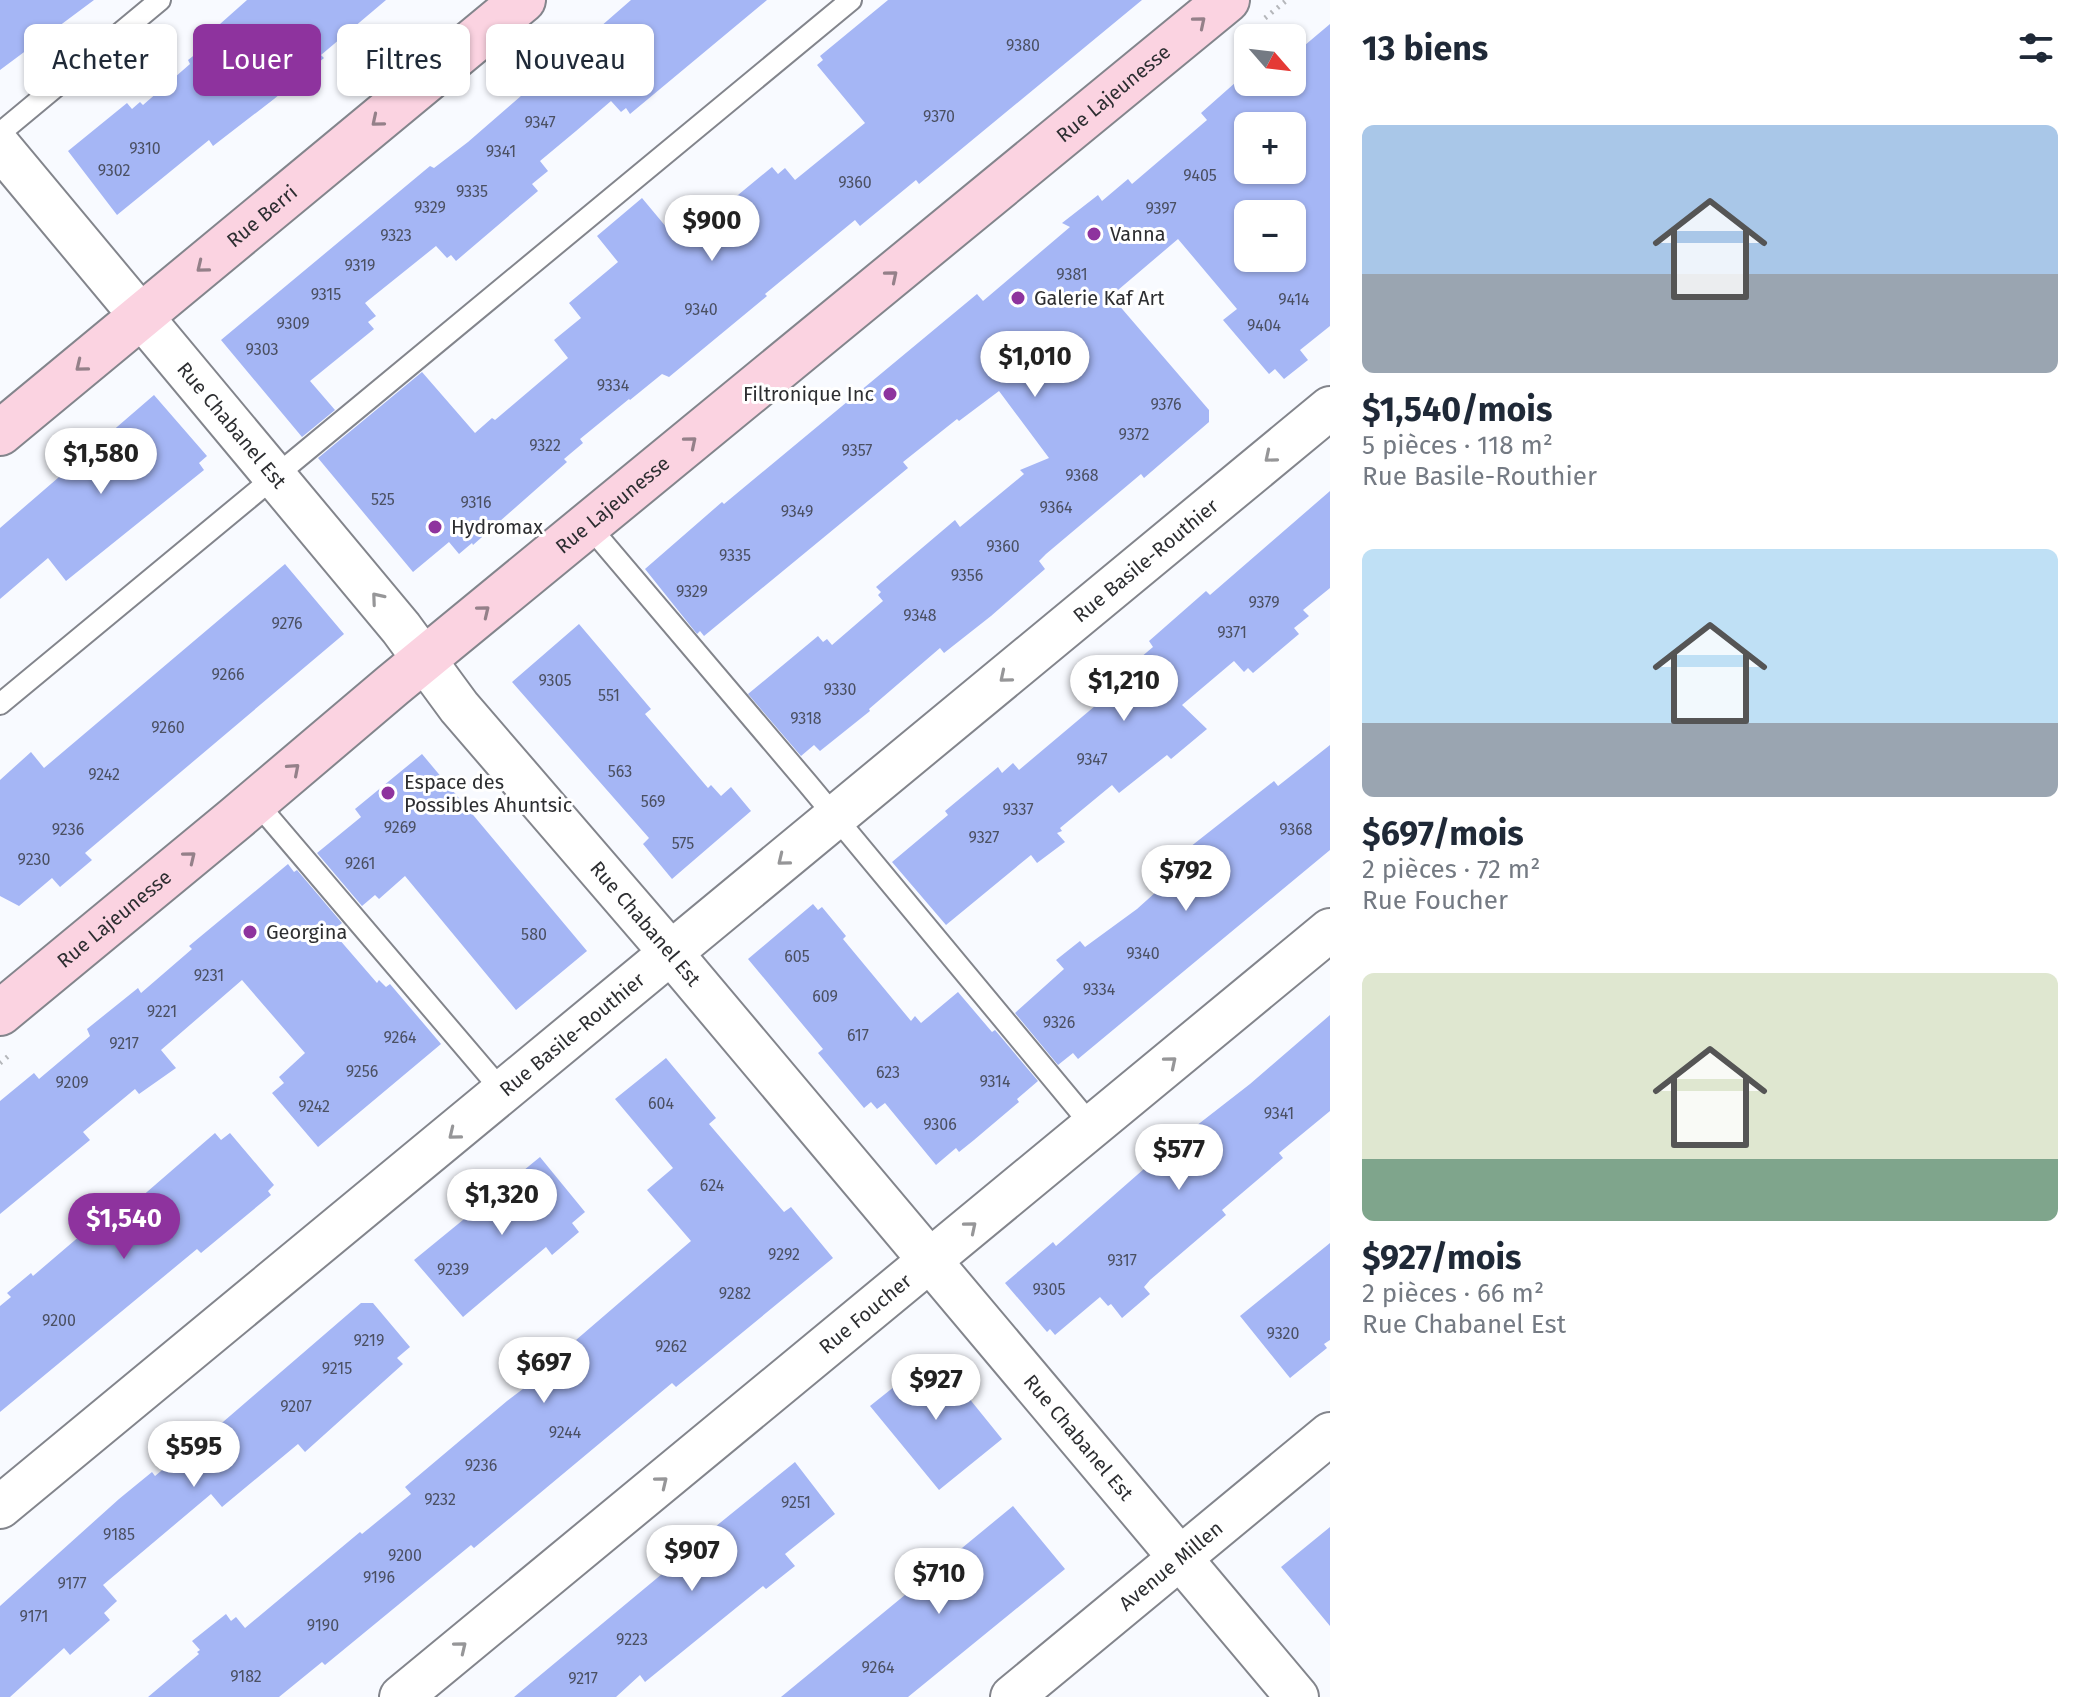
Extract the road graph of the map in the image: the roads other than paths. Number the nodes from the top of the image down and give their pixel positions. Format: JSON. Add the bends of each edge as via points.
{"nodes":[{"id":1,"x":160,"y":0,"type":"edge"},
{"id":2,"x":523,"y":0,"type":"edge"},
{"id":3,"x":851,"y":0,"type":"edge"},
{"id":4,"x":1227,"y":0,"type":"edge"},
{"id":5,"x":0,"y":133,"type":"edge"},
{"id":6,"x":0,"y":147,"type":"edge"},
{"id":7,"x":142,"y":317,"type":"junction"},
{"id":8,"x":1330,"y":408,"type":"edge"},
{"id":9,"x":0,"y":433,"type":"edge"},
{"id":10,"x":274,"y":475,"type":"junction"},
{"id":11,"x":589,"y":526,"type":"junction"},
{"id":12,"x":424,"y":660,"type":"junction"},
{"id":13,"x":0,"y":704,"type":"edge"},
{"id":14,"x":256,"y":802,"type":"junction"},
{"id":15,"x":836,"y":817,"type":"junction"},
{"id":16,"x":1330,"y":930,"type":"edge"},
{"id":17,"x":671,"y":953,"type":"junction"},
{"id":18,"x":0,"y":1013,"type":"edge"},
{"id":19,"x":504,"y":1093,"type":"junction"},
{"id":20,"x":1093,"y":1127,"type":"junction"},
{"id":21,"x":930,"y":1263,"type":"junction"},
{"id":22,"x":1330,"y":1434,"type":"edge"},
{"id":23,"x":0,"y":1507,"type":"edge"},
{"id":24,"x":1179,"y":1559,"type":"junction"},
{"id":25,"x":401,"y":1697,"type":"edge"},
{"id":26,"x":1012,"y":1697,"type":"edge"},
{"id":27,"x":1297,"y":1697,"type":"edge"}],
"edges":[{"from":1,"to":5,"type":"lane"},
{"from":2,"to":7,"type":"main road","name":"Rue Berri","one_way":true},
{"from":3,"to":10,"type":"lane"},
{"from":11,"to":4,"type":"main road","name":"Rue Lajeunesse","one_way":true},
{"from":6,"to":7,"type":"street","name":"Rue Chabanel Est"},
{"from":7,"to":9,"type":"main road","name":"Rue Berri","one_way":true},
{"from":7,"to":10,"type":"street","name":"Rue Chabanel Est"},
{"from":8,"to":15,"type":"street","name":"Rue Basile-Routhier","one_way":true},
{"from":12,"to":10,"type":"street","name":"Rue Chabanel Est","one_way":true},
{"from":10,"to":13,"type":"lane"},
{"from":12,"to":11,"type":"main road","name":"Rue Lajeunesse","one_way":true},
{"from":11,"to":15,"type":"lane"},
{"from":14,"to":12,"type":"main road","name":"Rue Lajeunesse","one_way":true},
{"from":12,"to":17,"type":"street","name":"Rue Chabanel Est"},
{"from":18,"to":14,"type":"main road","name":"Rue Lajeunesse","one_way":true},
{"from":14,"to":19,"type":"lane"},
{"from":15,"to":17,"type":"street","name":"Rue Basile-Routhier","one_way":true},
{"from":15,"to":20,"type":"lane"},
{"from":20,"to":16,"type":"street","name":"Rue Foucher","one_way":true},
{"from":17,"to":19,"type":"street","name":"Rue Basile-Routhier"},
{"from":17,"to":21,"type":"street","name":"Rue Chabanel Est"},
{"from":19,"to":23,"type":"street","name":"Rue Basile-Routhier","one_way":true},
{"from":21,"to":20,"type":"street","name":"Rue Foucher","one_way":true},
{"from":21,"to":24,"type":"street","name":"Rue Chabanel Est"},
{"from":25,"to":21,"type":"street","name":"Rue Foucher","one_way":true},
{"from":22,"to":24,"type":"street","name":"Avenue Millen"},
{"from":24,"to":26,"type":"street","name":"Avenue Millen"},
{"from":24,"to":27,"type":"street","name":"Rue Chabanel Est"}]}
